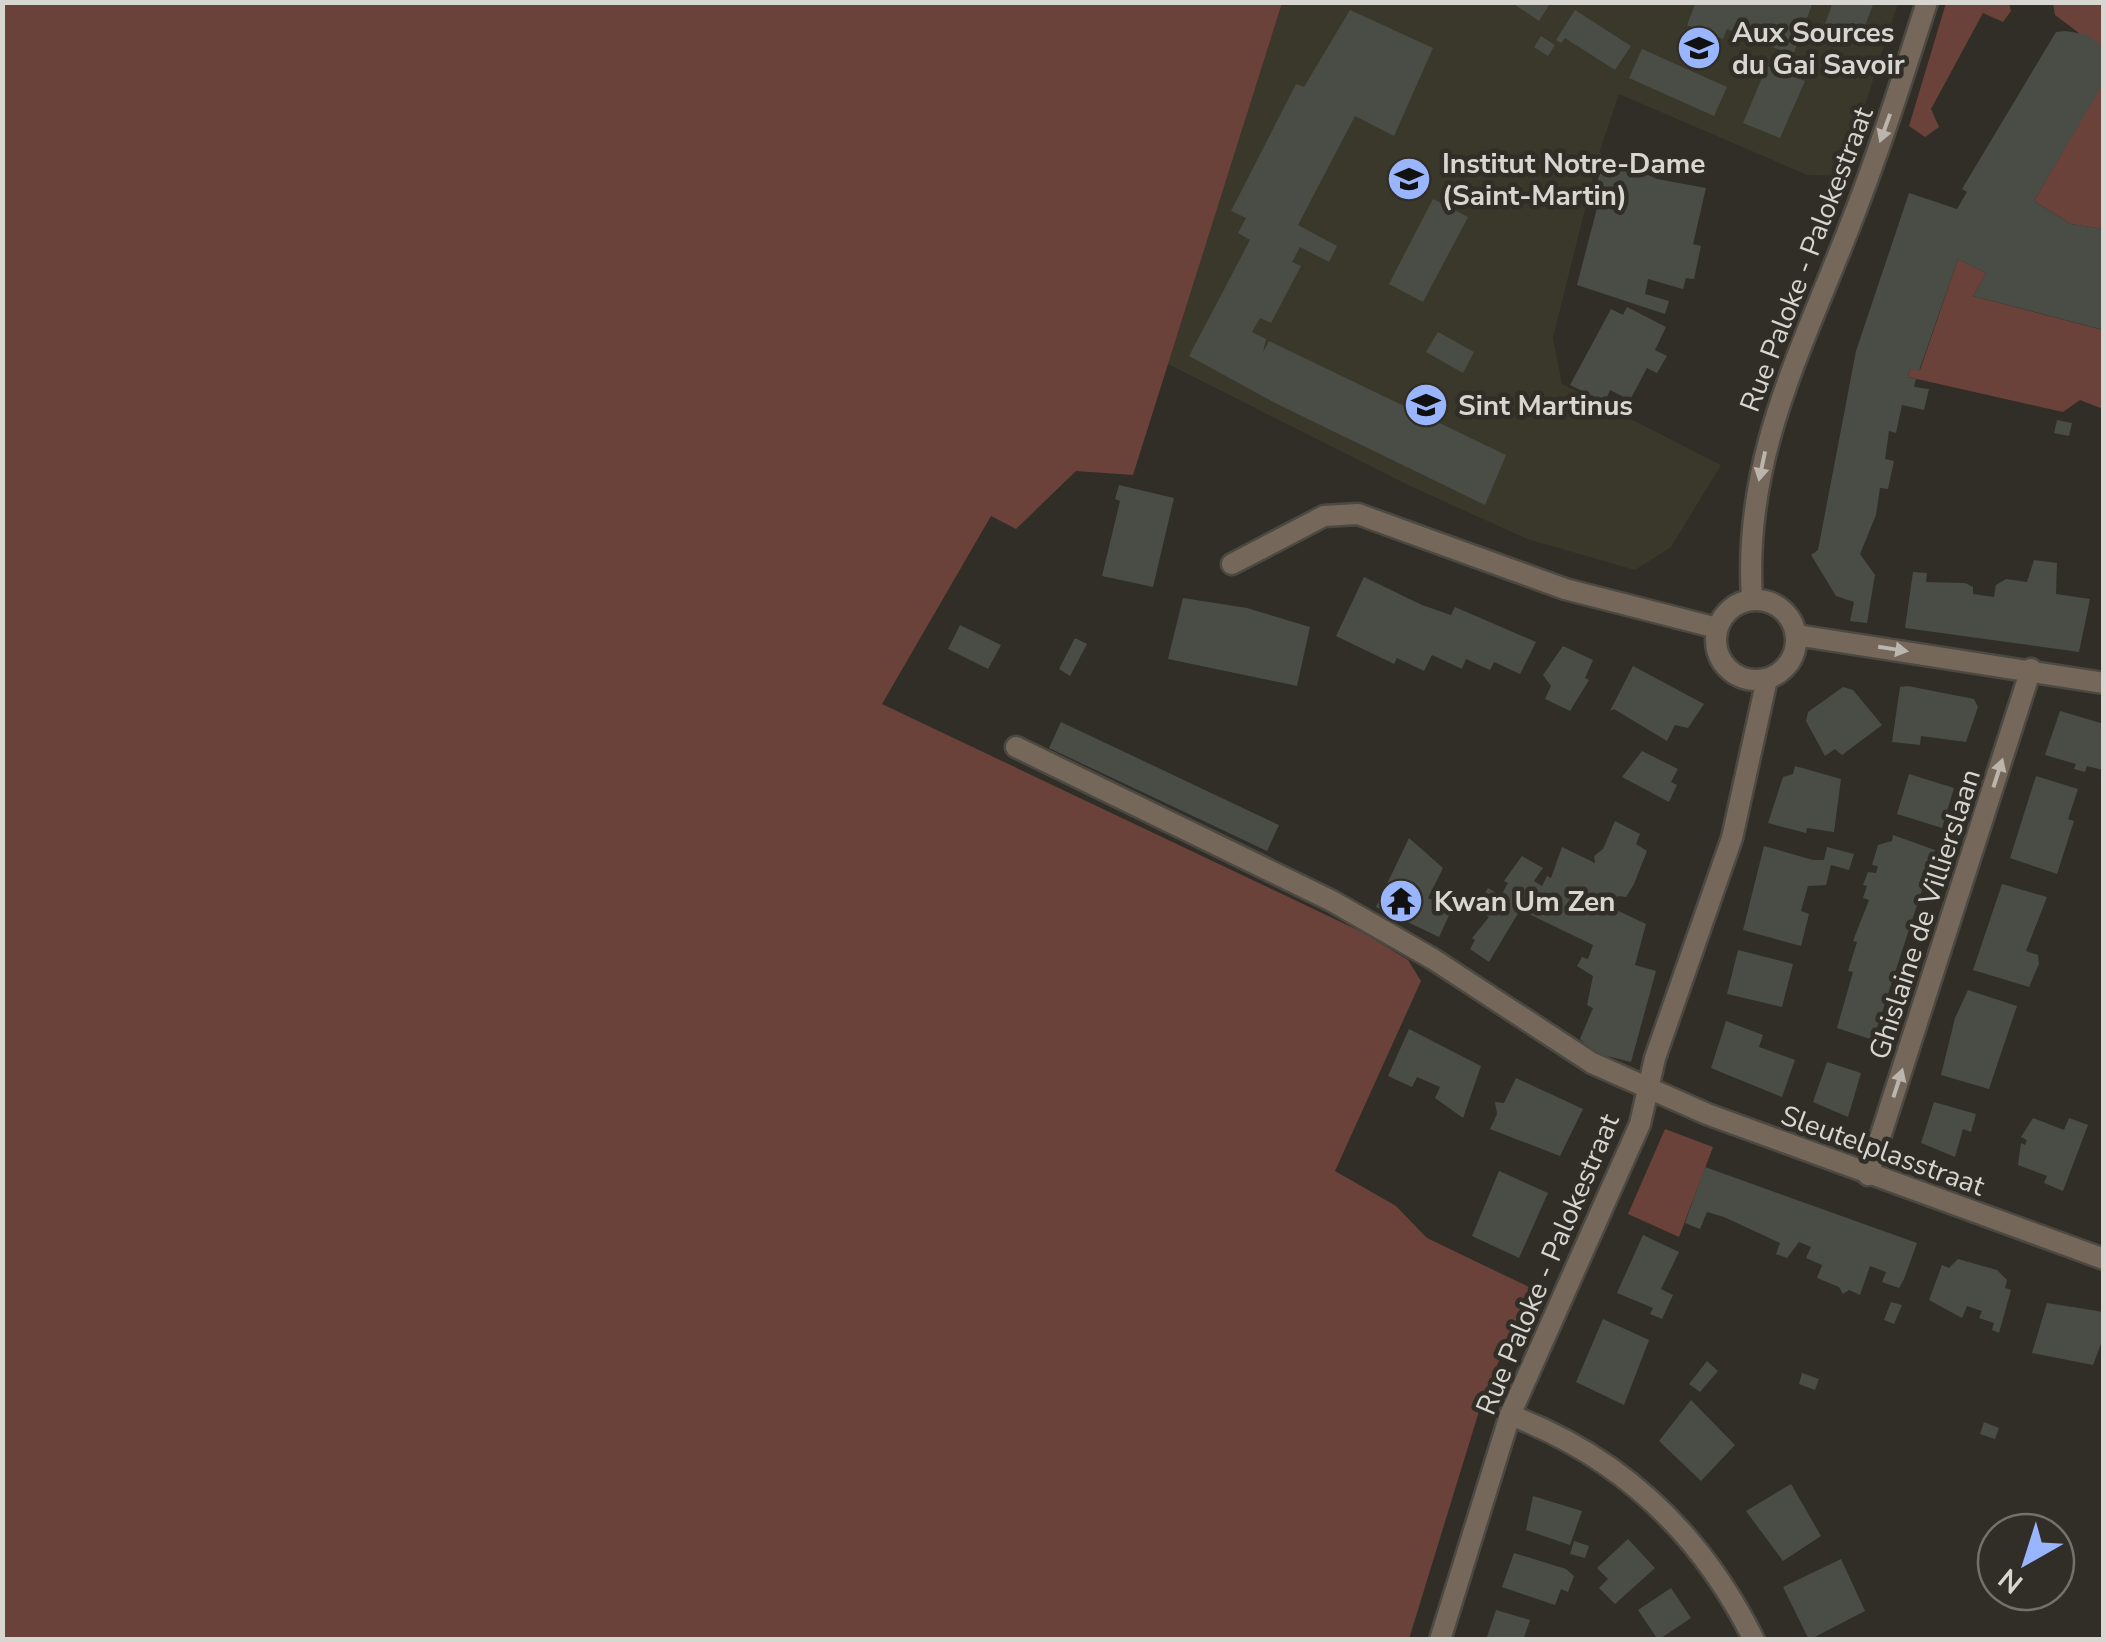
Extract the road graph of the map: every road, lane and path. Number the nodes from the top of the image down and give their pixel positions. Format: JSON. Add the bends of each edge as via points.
{"nodes":[{"id":1,"x":1928,"y":2,"type":"edge"},
{"id":2,"x":1232,"y":564,"type":"dead end"},
{"id":3,"x":1752,"y":599,"type":"junction"},
{"id":4,"x":1717,"y":628,"type":"junction"},
{"id":5,"x":1796,"y":635,"type":"junction"},
{"id":6,"x":2031,"y":669,"type":"junction"},
{"id":7,"x":1767,"y":679,"type":"junction"},
{"id":8,"x":2104,"y":683,"type":"edge"},
{"id":9,"x":1016,"y":748,"type":"dead end"},
{"id":10,"x":1646,"y":1088,"type":"junction"},
{"id":11,"x":1868,"y":1175,"type":"junction"},
{"id":12,"x":2104,"y":1259,"type":"edge"},
{"id":13,"x":1510,"y":1415,"type":"junction"},
{"id":14,"x":1440,"y":1640,"type":"edge"},
{"id":15,"x":1754,"y":1640,"type":"edge"}],
"edges":[{"from":1,"to":3,"type":"street","name":"Rue Paloke - Palokestraat","one_way":true,"via":[[1847,233],[1773,415],[1753,518]]},
{"from":2,"to":4,"type":"street","via":[[1324,516],[1358,514],[1565,589]]},
{"from":3,"to":4,"type":"street","via":[[1724,614]]},
{"from":3,"to":5,"type":"street","via":[[1776,604]]},
{"from":4,"to":7,"type":"street","via":[[1715,642],[1727,668]]},
{"from":5,"to":6,"type":"street","one_way":true},
{"from":5,"to":7,"type":"street","name":"Rue Paloke - Palokestraat","via":[[1790,663]]},
{"from":6,"to":8,"type":"street"},
{"from":11,"to":6,"type":"street","name":"Ghislaine de Villierslaan","one_way":true},
{"from":7,"to":10,"type":"street","name":"Rue Paloke - Palokestraat","via":[[1732,838]]},
{"from":9,"to":10,"type":"street","name":"Sleutelplasstraat","via":[[1332,901],[1433,958],[1592,1063]]},
{"from":10,"to":11,"type":"street","name":"Sleutelplasstraat"},
{"from":10,"to":13,"type":"street","name":"Rue Paloke - Palokestraat","via":[[1632,1144]]},
{"from":11,"to":12,"type":"street","name":"Sleutelplasstraat"},
{"from":13,"to":14,"type":"street","name":"Rue Paloke - Palokestraat"},
{"from":13,"to":15,"type":"street","via":[[1603,1460],[1657,1502],[1694,1542]]}]}
